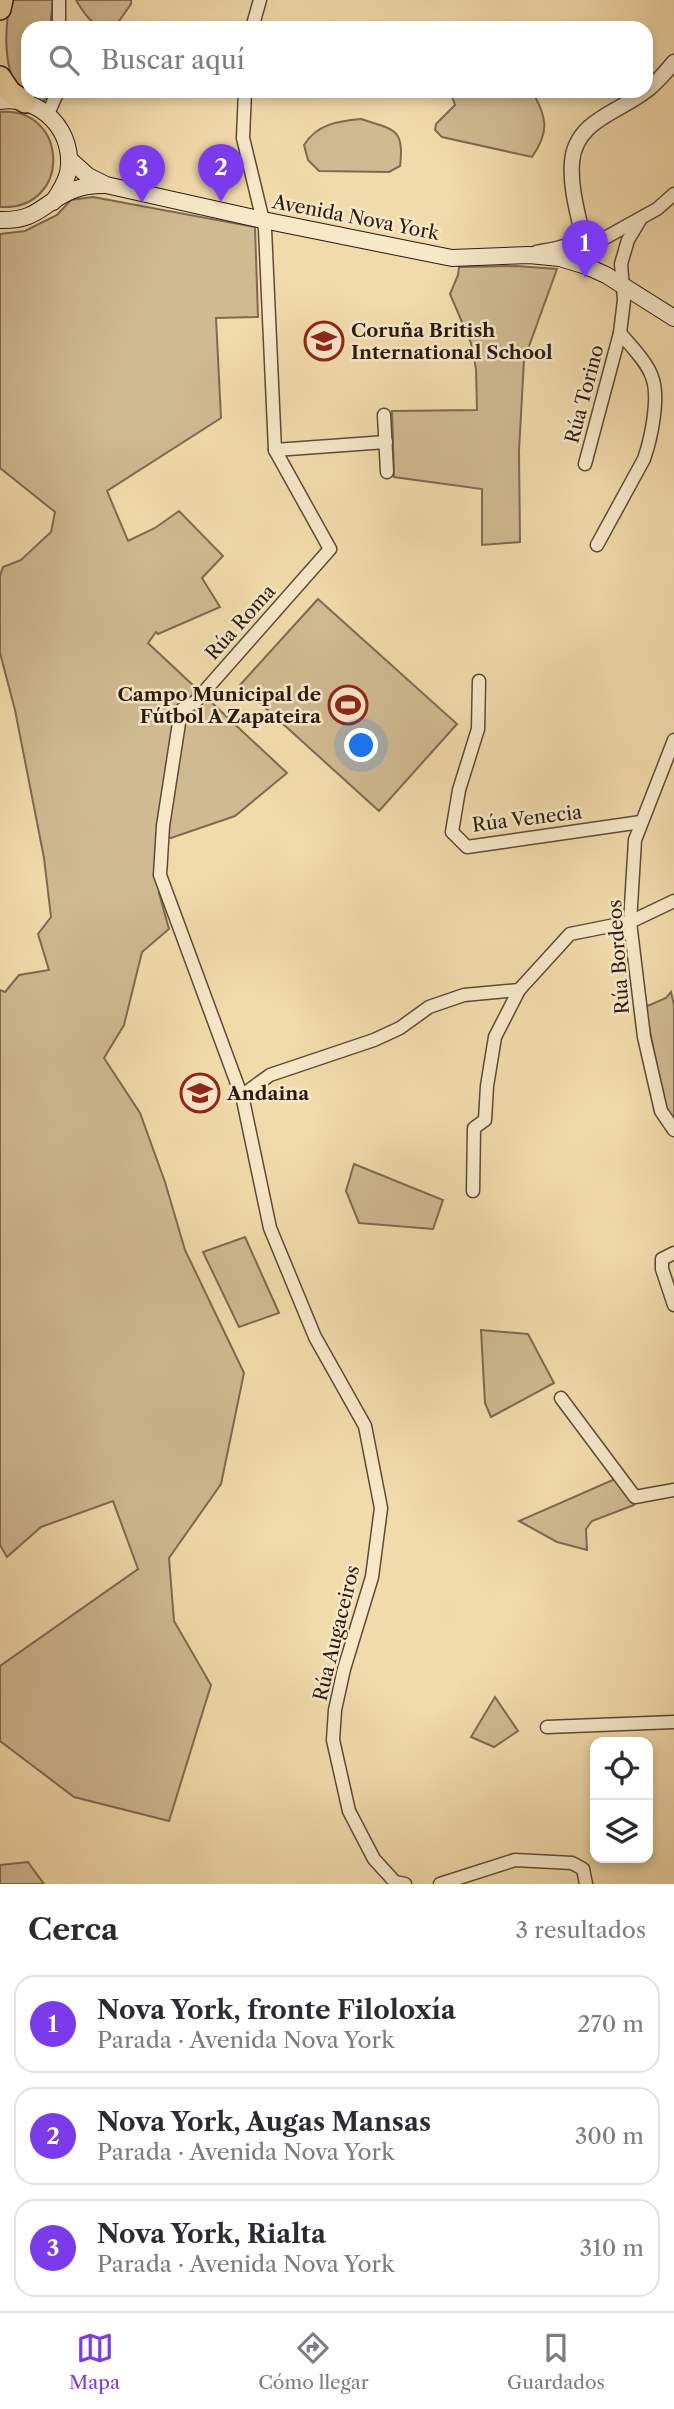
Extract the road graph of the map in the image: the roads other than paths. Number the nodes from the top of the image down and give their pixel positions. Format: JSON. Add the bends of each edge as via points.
{"nodes":[{"id":1,"x":2,"y":0,"type":"edge"},
{"id":2,"x":59,"y":0,"type":"edge"},
{"id":3,"x":260,"y":0,"type":"edge"},
{"id":4,"x":0,"y":9,"type":"edge"},
{"id":5,"x":59,"y":21,"type":"edge"},
{"id":6,"x":254,"y":21,"type":"edge"},
{"id":7,"x":674,"y":62,"type":"edge"},
{"id":8,"x":0,"y":76,"type":"edge"},
{"id":9,"x":653,"y":86,"type":"edge"},
{"id":10,"x":55,"y":98,"type":"edge"},
{"id":11,"x":245,"y":98,"type":"edge"},
{"id":12,"x":635,"y":98,"type":"edge"},
{"id":13,"x":0,"y":101,"type":"edge"},
{"id":14,"x":25,"y":102,"type":"junction"},
{"id":15,"x":48,"y":114,"type":"junction"},
{"id":16,"x":69,"y":159,"type":"junction"},
{"id":17,"x":106,"y":185,"type":"junction"},
{"id":18,"x":674,"y":194,"type":"edge"},
{"id":19,"x":53,"y":202,"type":"junction"},
{"id":20,"x":640,"y":219,"type":"junction"},
{"id":21,"x":0,"y":220,"type":"edge"},
{"id":22,"x":263,"y":220,"type":"junction"},
{"id":23,"x":582,"y":233,"type":"junction"},
{"id":24,"x":587,"y":254,"type":"junction"},
{"id":25,"x":529,"y":255,"type":"junction"},
{"id":26,"x":559,"y":258,"type":"junction"},
{"id":27,"x":623,"y":286,"type":"junction"},
{"id":28,"x":674,"y":318,"type":"edge"},
{"id":29,"x":620,"y":333,"type":"junction"},
{"id":30,"x":384,"y":415,"type":"dead end"},
{"id":31,"x":386,"y":442,"type":"junction"},
{"id":32,"x":275,"y":450,"type":"junction"},
{"id":33,"x":585,"y":464,"type":"dead end"},
{"id":34,"x":387,"y":472,"type":"dead end"},
{"id":35,"x":597,"y":545,"type":"dead end"},
{"id":36,"x":479,"y":681,"type":"dead end"},
{"id":37,"x":674,"y":740,"type":"edge"},
{"id":38,"x":641,"y":822,"type":"junction"},
{"id":39,"x":674,"y":901,"type":"edge"},
{"id":40,"x":631,"y":922,"type":"junction"},
{"id":41,"x":519,"y":990,"type":"junction"},
{"id":42,"x":243,"y":1093,"type":"junction"},
{"id":43,"x":674,"y":1130,"type":"edge"},
{"id":44,"x":473,"y":1191,"type":"dead end"},
{"id":45,"x":674,"y":1254,"type":"edge"},
{"id":46,"x":674,"y":1305,"type":"edge"},
{"id":47,"x":562,"y":1398,"type":"dead end"},
{"id":48,"x":674,"y":1490,"type":"edge"},
{"id":49,"x":674,"y":1722,"type":"edge"},
{"id":50,"x":547,"y":1727,"type":"dead end"},
{"id":51,"x":405,"y":1884,"type":"edge"},
{"id":52,"x":440,"y":1884,"type":"edge"},
{"id":53,"x":586,"y":1884,"type":"edge"}],
"edges":[{"from":1,"to":4,"type":"highway"},
{"from":2,"to":5,"type":"street"},
{"from":3,"to":6,"type":"street"},
{"from":7,"to":9,"type":"street"},
{"from":8,"to":14,"type":"highway","via":[[10,92]]},
{"from":10,"to":15,"type":"street"},
{"from":11,"to":22,"type":"street","name":"Rúa Roma","via":[[243,138]]},
{"from":12,"to":23,"type":"street","via":[[590,125],[578,140],[572,179]]},
{"from":13,"to":14,"type":"main road"},
{"from":14,"to":15,"type":"main road"},
{"from":15,"to":16,"type":"main road","via":[[66,142]]},
{"from":16,"to":17,"type":"main road"},
{"from":16,"to":19,"type":"main road","via":[[62,189]]},
{"from":17,"to":19,"type":"main road","via":[[86,186]]},
{"from":17,"to":22,"type":"main road","name":"Avenida Nova York"},
{"from":18,"to":20,"type":"street"},
{"from":19,"to":21,"type":"main road","via":[[29,217]]},
{"from":20,"to":24,"type":"street","via":[[600,240]]},
{"from":20,"to":27,"type":"street","name":"Rúa Torino","via":[[624,251]]},
{"from":22,"to":25,"type":"main road","name":"Avenida Nova York","via":[[452,257]]},
{"from":22,"to":32,"type":"street","name":"Rúa Roma"},
{"from":23,"to":24,"type":"street"},
{"from":23,"to":25,"type":"street","via":[[570,243]]},
{"from":24,"to":26,"type":"street","name":"Avenida Nova York","via":[[582,261]]},
{"from":25,"to":26,"type":"main road","name":"Avenida Nova York"},
{"from":26,"to":27,"type":"main road","name":"Avenida Nova York"},
{"from":27,"to":28,"type":"main road","name":"Avenida Nova York"},
{"from":27,"to":29,"type":"street","name":"Rúa Torino"},
{"from":29,"to":33,"type":"street","name":"Rúa Torino"},
{"from":29,"to":35,"type":"street","name":"Rúa Torino","via":[[652,377],[655,399],[644,459]]},
{"from":30,"to":31,"type":"street"},
{"from":31,"to":32,"type":"street"},
{"from":31,"to":34,"type":"street"},
{"from":32,"to":42,"type":"street","name":"Rúa Roma","via":[[330,549],[195,702],[181,710],[160,875]]},
{"from":36,"to":38,"type":"street","name":"Rúa Venecia","via":[[478,729],[452,832],[467,847]]},
{"from":37,"to":38,"type":"street","name":"Rúa Bordeos"},
{"from":38,"to":40,"type":"street","name":"Rúa Bordeos","via":[[635,840]]},
{"from":39,"to":40,"type":"street"},
{"from":40,"to":41,"type":"street","via":[[570,934]]},
{"from":40,"to":43,"type":"street","name":"Rúa Bordeos","via":[[644,1037],[661,1111]]},
{"from":41,"to":42,"type":"street","via":[[464,995],[429,1007],[400,1028],[270,1075]]},
{"from":41,"to":44,"type":"street","via":[[495,1037],[485,1120],[474,1128]]},
{"from":42,"to":51,"type":"street","name":"Rúa Augaceiros","via":[[270,1228],[315,1337],[365,1426],[381,1508],[372,1577],[344,1669],[333,1740],[349,1811],[374,1859],[395,1882]]},
{"from":45,"to":46,"type":"street","via":[[662,1259]]},
{"from":47,"to":48,"type":"street","via":[[635,1497]]},
{"from":49,"to":50,"type":"street"},
{"from":52,"to":53,"type":"street","via":[[516,1860],[572,1863],[583,1868]]}]}
